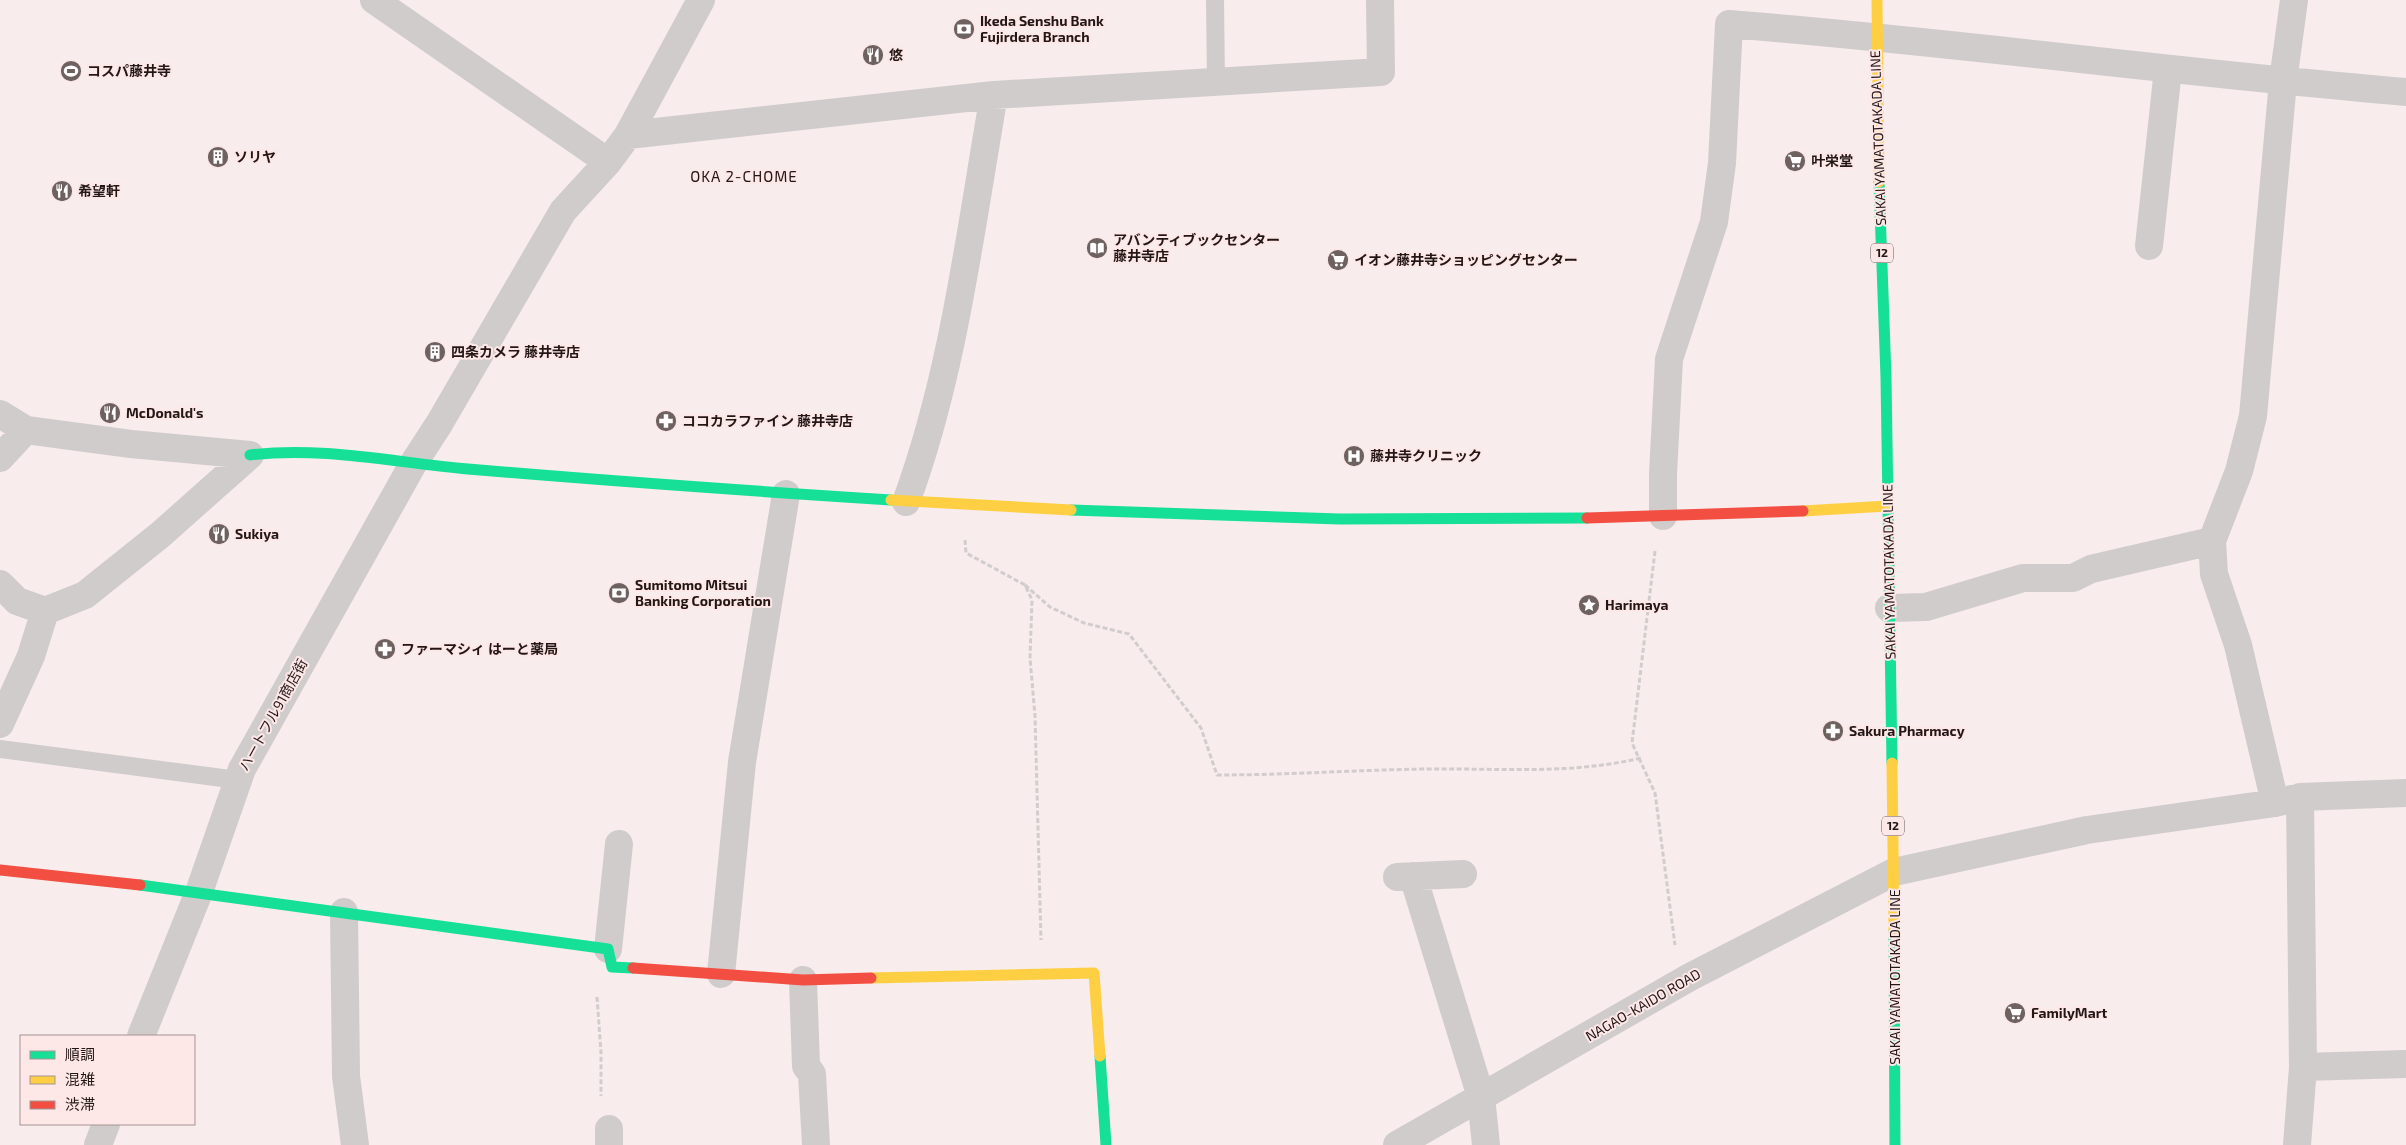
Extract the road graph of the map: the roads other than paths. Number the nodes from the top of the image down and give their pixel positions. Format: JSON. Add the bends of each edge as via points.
{"nodes":[{"id":1,"x":374,"y":0,"type":"edge"},
{"id":2,"x":701,"y":0,"type":"edge"},
{"id":3,"x":1215,"y":0,"type":"edge"},
{"id":4,"x":1380,"y":0,"type":"edge"},
{"id":5,"x":1877,"y":0,"type":"edge"},
{"id":6,"x":2294,"y":0,"type":"edge"},
{"id":7,"x":1876,"y":38,"type":"junction"},
{"id":8,"x":2168,"y":69,"type":"junction"},
{"id":9,"x":2283,"y":81,"type":"junction"},
{"id":10,"x":1216,"y":82,"type":"junction"},
{"id":11,"x":2406,"y":92,"type":"edge"},
{"id":12,"x":994,"y":95,"type":"junction"},
{"id":13,"x":628,"y":135,"type":"junction"},
{"id":14,"x":608,"y":162,"type":"junction"},
{"id":15,"x":2149,"y":246,"type":"dead end"},
{"id":16,"x":0,"y":414,"type":"edge"},
{"id":17,"x":26,"y":430,"type":"junction"},
{"id":18,"x":250,"y":455,"type":"junction"},
{"id":19,"x":0,"y":458,"type":"edge"},
{"id":20,"x":413,"y":464,"type":"junction"},
{"id":21,"x":786,"y":494,"type":"junction"},
{"id":22,"x":906,"y":502,"type":"junction"},
{"id":23,"x":1887,"y":506,"type":"junction"},
{"id":24,"x":1663,"y":516,"type":"junction"},
{"id":25,"x":2212,"y":541,"type":"junction"},
{"id":26,"x":0,"y":584,"type":"edge"},
{"id":27,"x":1889,"y":608,"type":"junction"},
{"id":28,"x":45,"y":611,"type":"junction"},
{"id":29,"x":0,"y":724,"type":"edge"},
{"id":30,"x":0,"y":749,"type":"edge"},
{"id":31,"x":238,"y":780,"type":"junction"},
{"id":32,"x":2406,"y":793,"type":"edge"},
{"id":33,"x":2288,"y":800,"type":"junction"},
{"id":34,"x":619,"y":844,"type":"dead end"},
{"id":35,"x":0,"y":870,"type":"edge"},
{"id":36,"x":1894,"y":872,"type":"junction"},
{"id":37,"x":1463,"y":874,"type":"dead end"},
{"id":38,"x":199,"y":892,"type":"junction"},
{"id":39,"x":344,"y":912,"type":"junction"},
{"id":40,"x":601,"y":948,"type":"junction"},
{"id":41,"x":721,"y":974,"type":"junction"},
{"id":42,"x":803,"y":980,"type":"junction"},
{"id":43,"x":141,"y":1035,"type":"edge"},
{"id":44,"x":2406,"y":1064,"type":"edge"},
{"id":45,"x":2303,"y":1067,"type":"junction"},
{"id":46,"x":1481,"y":1098,"type":"junction"},
{"id":47,"x":106,"y":1125,"type":"edge"},
{"id":48,"x":98,"y":1145,"type":"edge"},
{"id":49,"x":355,"y":1145,"type":"edge"},
{"id":50,"x":816,"y":1145,"type":"edge"},
{"id":51,"x":1106,"y":1145,"type":"edge"},
{"id":52,"x":1396,"y":1145,"type":"edge"},
{"id":53,"x":1486,"y":1145,"type":"edge"},
{"id":54,"x":1895,"y":1145,"type":"edge"},
{"id":55,"x":2297,"y":1145,"type":"edge"}],
"edges":[{"from":1,"to":14,"type":"street"},
{"from":2,"to":13,"type":"street","name":"ハートフル91商店街"},
{"from":3,"to":10,"type":"lane"},
{"from":4,"to":10,"type":"street","via":[[1381,72]]},
{"from":5,"to":7,"type":"street","name":"SAKAI YAMATOTAKADA LINE","number":"12"},
{"from":6,"to":9,"type":"street"},
{"from":7,"to":8,"type":"street"},
{"from":7,"to":23,"type":"street","name":"SAKAI YAMATOTAKADA LINE","number":"12"},
{"from":7,"to":24,"type":"street","via":[[1729,24],[1722,163],[1714,222],[1669,359],[1662,474]]},
{"from":8,"to":9,"type":"street"},
{"from":8,"to":15,"type":"street"},
{"from":9,"to":11,"type":"street"},
{"from":9,"to":25,"type":"street","via":[[2253,416],[2239,470]]},
{"from":10,"to":12,"type":"street"},
{"from":12,"to":13,"type":"street"},
{"from":12,"to":22,"type":"street","via":[[951,338],[922,460]]},
{"from":13,"to":14,"type":"street","name":"ハートフル91商店街"},
{"from":14,"to":20,"type":"street","name":"ハートフル91商店街","via":[[564,211]]},
{"from":16,"to":17,"type":"street"},
{"from":17,"to":18,"type":"street"},
{"from":17,"to":19,"type":"street"},
{"from":18,"to":20,"type":"street","via":[[278,450]]},
{"from":18,"to":28,"type":"street","via":[[160,535],[85,595]]},
{"from":20,"to":21,"type":"street"},
{"from":20,"to":31,"type":"street","name":"ハートフル91商店街"},
{"from":21,"to":22,"type":"street"},
{"from":21,"to":41,"type":"street","via":[[742,762]]},
{"from":22,"to":24,"type":"street","via":[[1326,519],[1520,520]]},
{"from":23,"to":24,"type":"street","via":[[1781,514]]},
{"from":23,"to":27,"type":"street","name":"SAKAI YAMATOTAKADA LINE","number":"12"},
{"from":25,"to":27,"type":"street","via":[[2091,569],[2073,578],[2022,578],[1926,607]]},
{"from":25,"to":33,"type":"street","via":[[2214,574]]},
{"from":26,"to":28,"type":"street","via":[[17,601]]},
{"from":27,"to":36,"type":"street","name":"SAKAI YAMATOTAKADA LINE","number":"12"},
{"from":28,"to":29,"type":"street","via":[[31,656]]},
{"from":30,"to":31,"type":"lane"},
{"from":31,"to":38,"type":"street","name":"ハートフル91商店街"},
{"from":32,"to":33,"type":"street","name":"NAGAO-KAIDO ROAD"},
{"from":33,"to":36,"type":"street","name":"NAGAO-KAIDO ROAD","via":[[2087,830]]},
{"from":33,"to":45,"type":"street"},
{"from":34,"to":40,"type":"street"},
{"from":35,"to":38,"type":"street"},
{"from":36,"to":46,"type":"street","name":"NAGAO-KAIDO ROAD","via":[[1685,980]]},
{"from":36,"to":54,"type":"street","name":"SAKAI YAMATOTAKADA LINE","number":"12"},
{"from":37,"to":46,"type":"street","via":[[1405,877]]},
{"from":38,"to":39,"type":"street"},
{"from":38,"to":43,"type":"street","name":"ハートフル91商店街"},
{"from":39,"to":40,"type":"street"},
{"from":39,"to":49,"type":"street","via":[[346,1076]]},
{"from":40,"to":41,"type":"street","via":[[612,967]]},
{"from":41,"to":42,"type":"street"},
{"from":42,"to":50,"type":"street","via":[[806,1066],[812,1074]]},
{"from":42,"to":51,"type":"street","via":[[1094,973]]},
{"from":44,"to":45,"type":"street"},
{"from":45,"to":55,"type":"street"},
{"from":46,"to":52,"type":"street","name":"NAGAO-KAIDO ROAD"},
{"from":46,"to":53,"type":"street"},
{"from":47,"to":48,"type":"street"}]}
